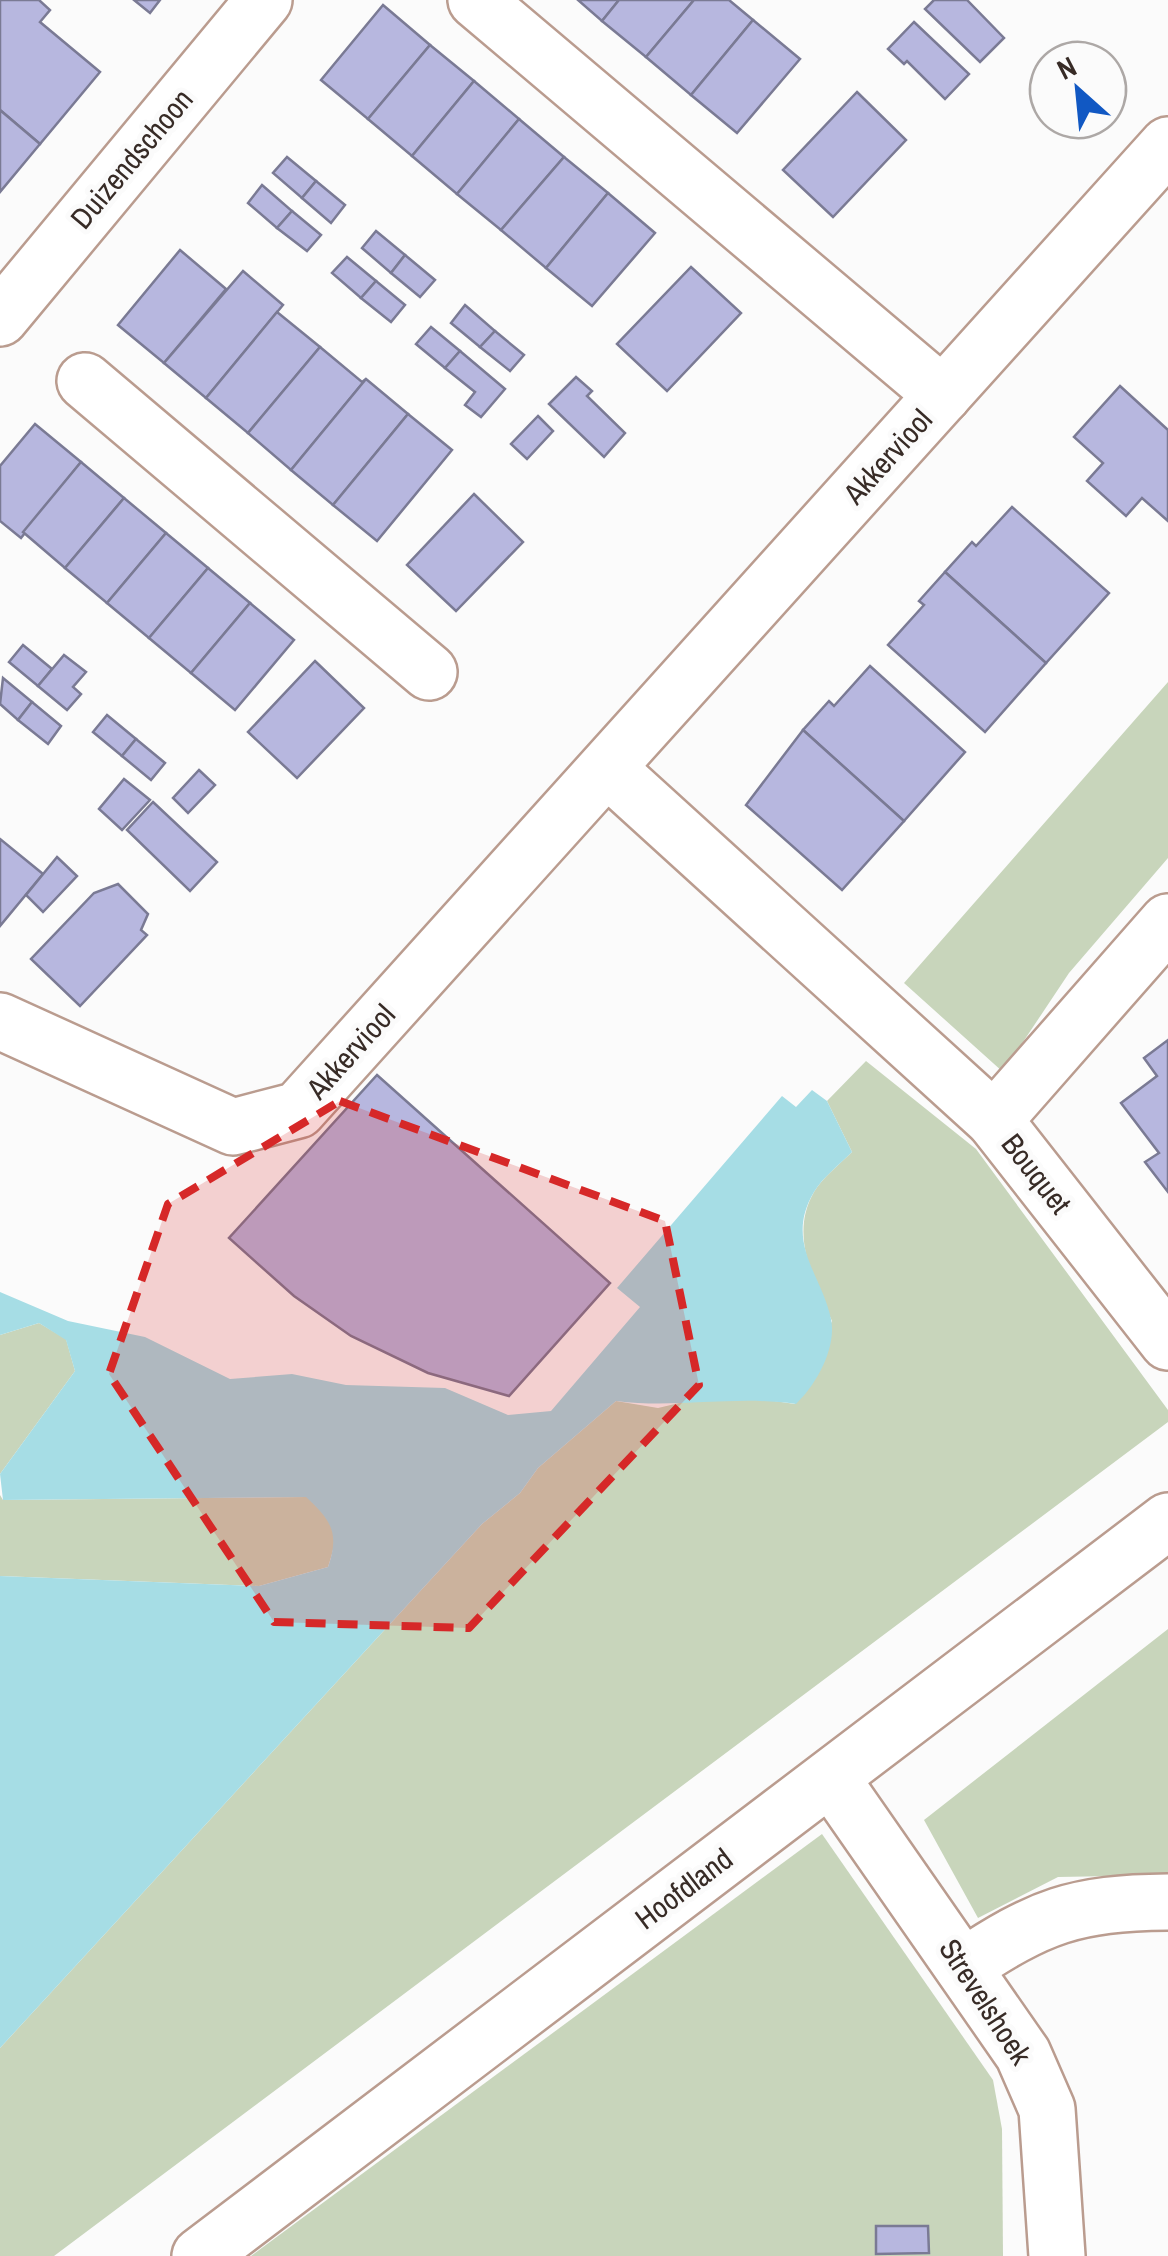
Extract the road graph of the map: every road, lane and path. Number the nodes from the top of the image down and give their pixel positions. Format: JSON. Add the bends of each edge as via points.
{"nodes":[{"id":1,"x":264,"y":0,"type":"edge"},
{"id":2,"x":476,"y":0,"type":"edge"},
{"id":3,"x":1168,"y":145,"type":"edge"},
{"id":4,"x":0,"y":318,"type":"edge"},
{"id":5,"x":85,"y":380,"type":"dead end"},
{"id":6,"x":943,"y":395,"type":"junction"},
{"id":7,"x":430,"y":672,"type":"dead end"},
{"id":8,"x":608,"y":769,"type":"junction"},
{"id":9,"x":1168,"y":922,"type":"edge"},
{"id":10,"x":0,"y":1020,"type":"edge"},
{"id":11,"x":994,"y":1120,"type":"junction"},
{"id":12,"x":1168,"y":1342,"type":"edge"},
{"id":13,"x":1168,"y":1521,"type":"edge"},
{"id":14,"x":832,"y":1778,"type":"junction"},
{"id":15,"x":1168,"y":1902,"type":"edge"},
{"id":16,"x":962,"y":1967,"type":"junction"},
{"id":17,"x":200,"y":2256,"type":"edge"},
{"id":18,"x":1058,"y":2256,"type":"edge"}],
"edges":[{"from":1,"to":4,"type":"street","name":"Duizendschoon"},
{"from":2,"to":6,"type":"street"},
{"from":3,"to":6,"type":"street","name":"Akkerviool"},
{"from":5,"to":7,"type":"street"},
{"from":6,"to":8,"type":"street","name":"Akkerviool"},
{"from":8,"to":10,"type":"street","name":"Akkerviool","via":[[298,1110],[233,1127]]},
{"from":8,"to":11,"type":"street"},
{"from":9,"to":11,"type":"street","name":"Bouquet"},
{"from":11,"to":12,"type":"street","name":"Bouquet"},
{"from":13,"to":14,"type":"street","name":"Hoofdland"},
{"from":14,"to":16,"type":"street","name":"Strevelshoek"},
{"from":14,"to":17,"type":"street","name":"Hoofdland"},
{"from":15,"to":16,"type":"street","via":[[1071,1908],[1025,1926]]},
{"from":16,"to":18,"type":"street","name":"Strevelshoek","via":[[1023,2054],[1047,2109]]}]}
